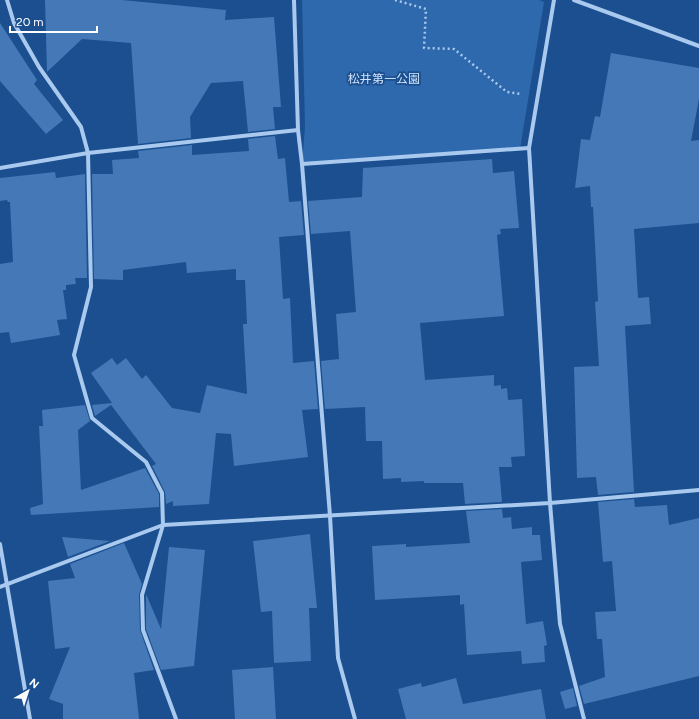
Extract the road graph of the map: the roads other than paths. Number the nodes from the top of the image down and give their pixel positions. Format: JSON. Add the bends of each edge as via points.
{"nodes":[{"id":1,"x":7,"y":0,"type":"edge"},
{"id":2,"x":294,"y":0,"type":"edge"},
{"id":3,"x":554,"y":0,"type":"edge"},
{"id":4,"x":574,"y":0,"type":"edge"},
{"id":5,"x":699,"y":46,"type":"edge"},
{"id":6,"x":298,"y":130,"type":"junction"},
{"id":7,"x":529,"y":148,"type":"junction"},
{"id":8,"x":88,"y":153,"type":"junction"},
{"id":9,"x":302,"y":164,"type":"junction"},
{"id":10,"x":0,"y":168,"type":"edge"},
{"id":11,"x":699,"y":490,"type":"edge"},
{"id":12,"x":550,"y":503,"type":"junction"},
{"id":13,"x":330,"y":516,"type":"junction"},
{"id":14,"x":163,"y":525,"type":"junction"},
{"id":15,"x":0,"y":544,"type":"edge"},
{"id":16,"x":7,"y":585,"type":"junction"},
{"id":17,"x":0,"y":587,"type":"edge"},
{"id":18,"x":30,"y":719,"type":"edge"},
{"id":19,"x":176,"y":719,"type":"edge"},
{"id":20,"x":354,"y":719,"type":"edge"},
{"id":21,"x":584,"y":719,"type":"edge"}],
"edges":[{"from":1,"to":8,"type":"street","via":[[14,23],[39,67],[81,127]]},
{"from":2,"to":6,"type":"street"},
{"from":3,"to":7,"type":"street"},
{"from":4,"to":5,"type":"street"},
{"from":6,"to":8,"type":"street"},
{"from":6,"to":9,"type":"street"},
{"from":7,"to":9,"type":"street"},
{"from":7,"to":12,"type":"street"},
{"from":8,"to":10,"type":"street"},
{"from":8,"to":14,"type":"street","via":[[92,287],[74,355],[92,418],[146,462],[162,492]]},
{"from":9,"to":13,"type":"street"},
{"from":11,"to":12,"type":"street"},
{"from":12,"to":13,"type":"street"},
{"from":12,"to":21,"type":"street","via":[[560,624]]},
{"from":13,"to":14,"type":"street"},
{"from":13,"to":20,"type":"street","via":[[338,658]]},
{"from":14,"to":16,"type":"street"},
{"from":14,"to":19,"type":"street","via":[[142,595],[142,630]]},
{"from":15,"to":16,"type":"street"},
{"from":16,"to":17,"type":"street"},
{"from":16,"to":18,"type":"street"}]}
